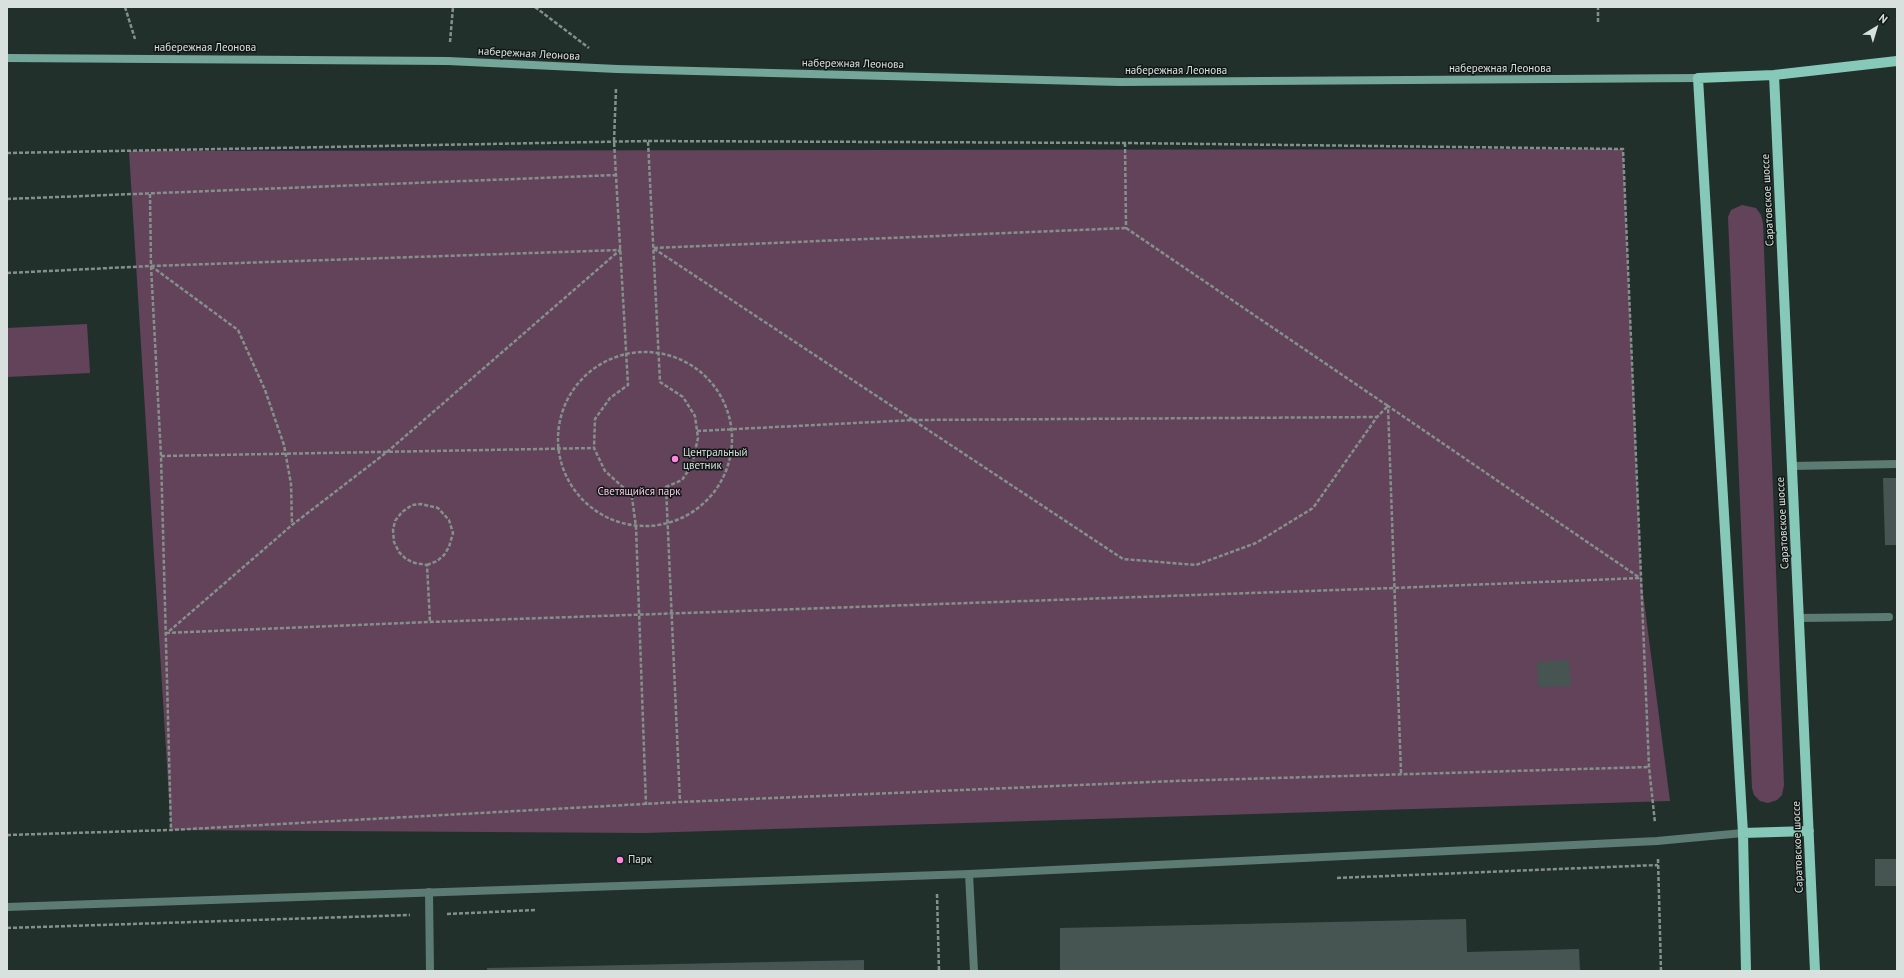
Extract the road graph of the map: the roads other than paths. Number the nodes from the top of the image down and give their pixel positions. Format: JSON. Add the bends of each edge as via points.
{"nodes":[{"id":1,"x":7,"y":58,"type":"edge"},
{"id":2,"x":1897,"y":61,"type":"edge"},
{"id":3,"x":1774,"y":75,"type":"junction"},
{"id":4,"x":1698,"y":78,"type":"junction"},
{"id":5,"x":1897,"y":464,"type":"edge"},
{"id":6,"x":1792,"y":466,"type":"junction"},
{"id":7,"x":1889,"y":617,"type":"dead end"},
{"id":8,"x":1799,"y":618,"type":"junction"},
{"id":9,"x":1809,"y":831,"type":"junction"},
{"id":10,"x":1743,"y":834,"type":"junction"},
{"id":11,"x":969,"y":874,"type":"junction"},
{"id":12,"x":429,"y":892,"type":"junction"},
{"id":13,"x":7,"y":907,"type":"edge"},
{"id":14,"x":430,"y":971,"type":"edge"},
{"id":15,"x":974,"y":971,"type":"edge"},
{"id":16,"x":1746,"y":971,"type":"edge"},
{"id":17,"x":1815,"y":971,"type":"edge"}],
"edges":[{"from":1,"to":4,"type":"main road","name":"набережная Леонова","via":[[448,60],[617,69],[1120,82]]},
{"from":2,"to":3,"type":"main road"},
{"from":3,"to":4,"type":"main road"},
{"from":3,"to":6,"type":"main road","name":"Саратовское шоссе"},
{"from":4,"to":10,"type":"main road"},
{"from":5,"to":6,"type":"street"},
{"from":6,"to":8,"type":"main road","name":"Саратовское шоссе"},
{"from":7,"to":8,"type":"street"},
{"from":8,"to":9,"type":"main road","name":"Саратовское шоссе"},
{"from":9,"to":10,"type":"main road"},
{"from":9,"to":17,"type":"main road","name":"Саратовское шоссе"},
{"from":10,"to":11,"type":"street","via":[[1657,841]]},
{"from":10,"to":16,"type":"main road"},
{"from":11,"to":12,"type":"street"},
{"from":11,"to":15,"type":"street"},
{"from":12,"to":13,"type":"street"},
{"from":12,"to":14,"type":"street"}]}
